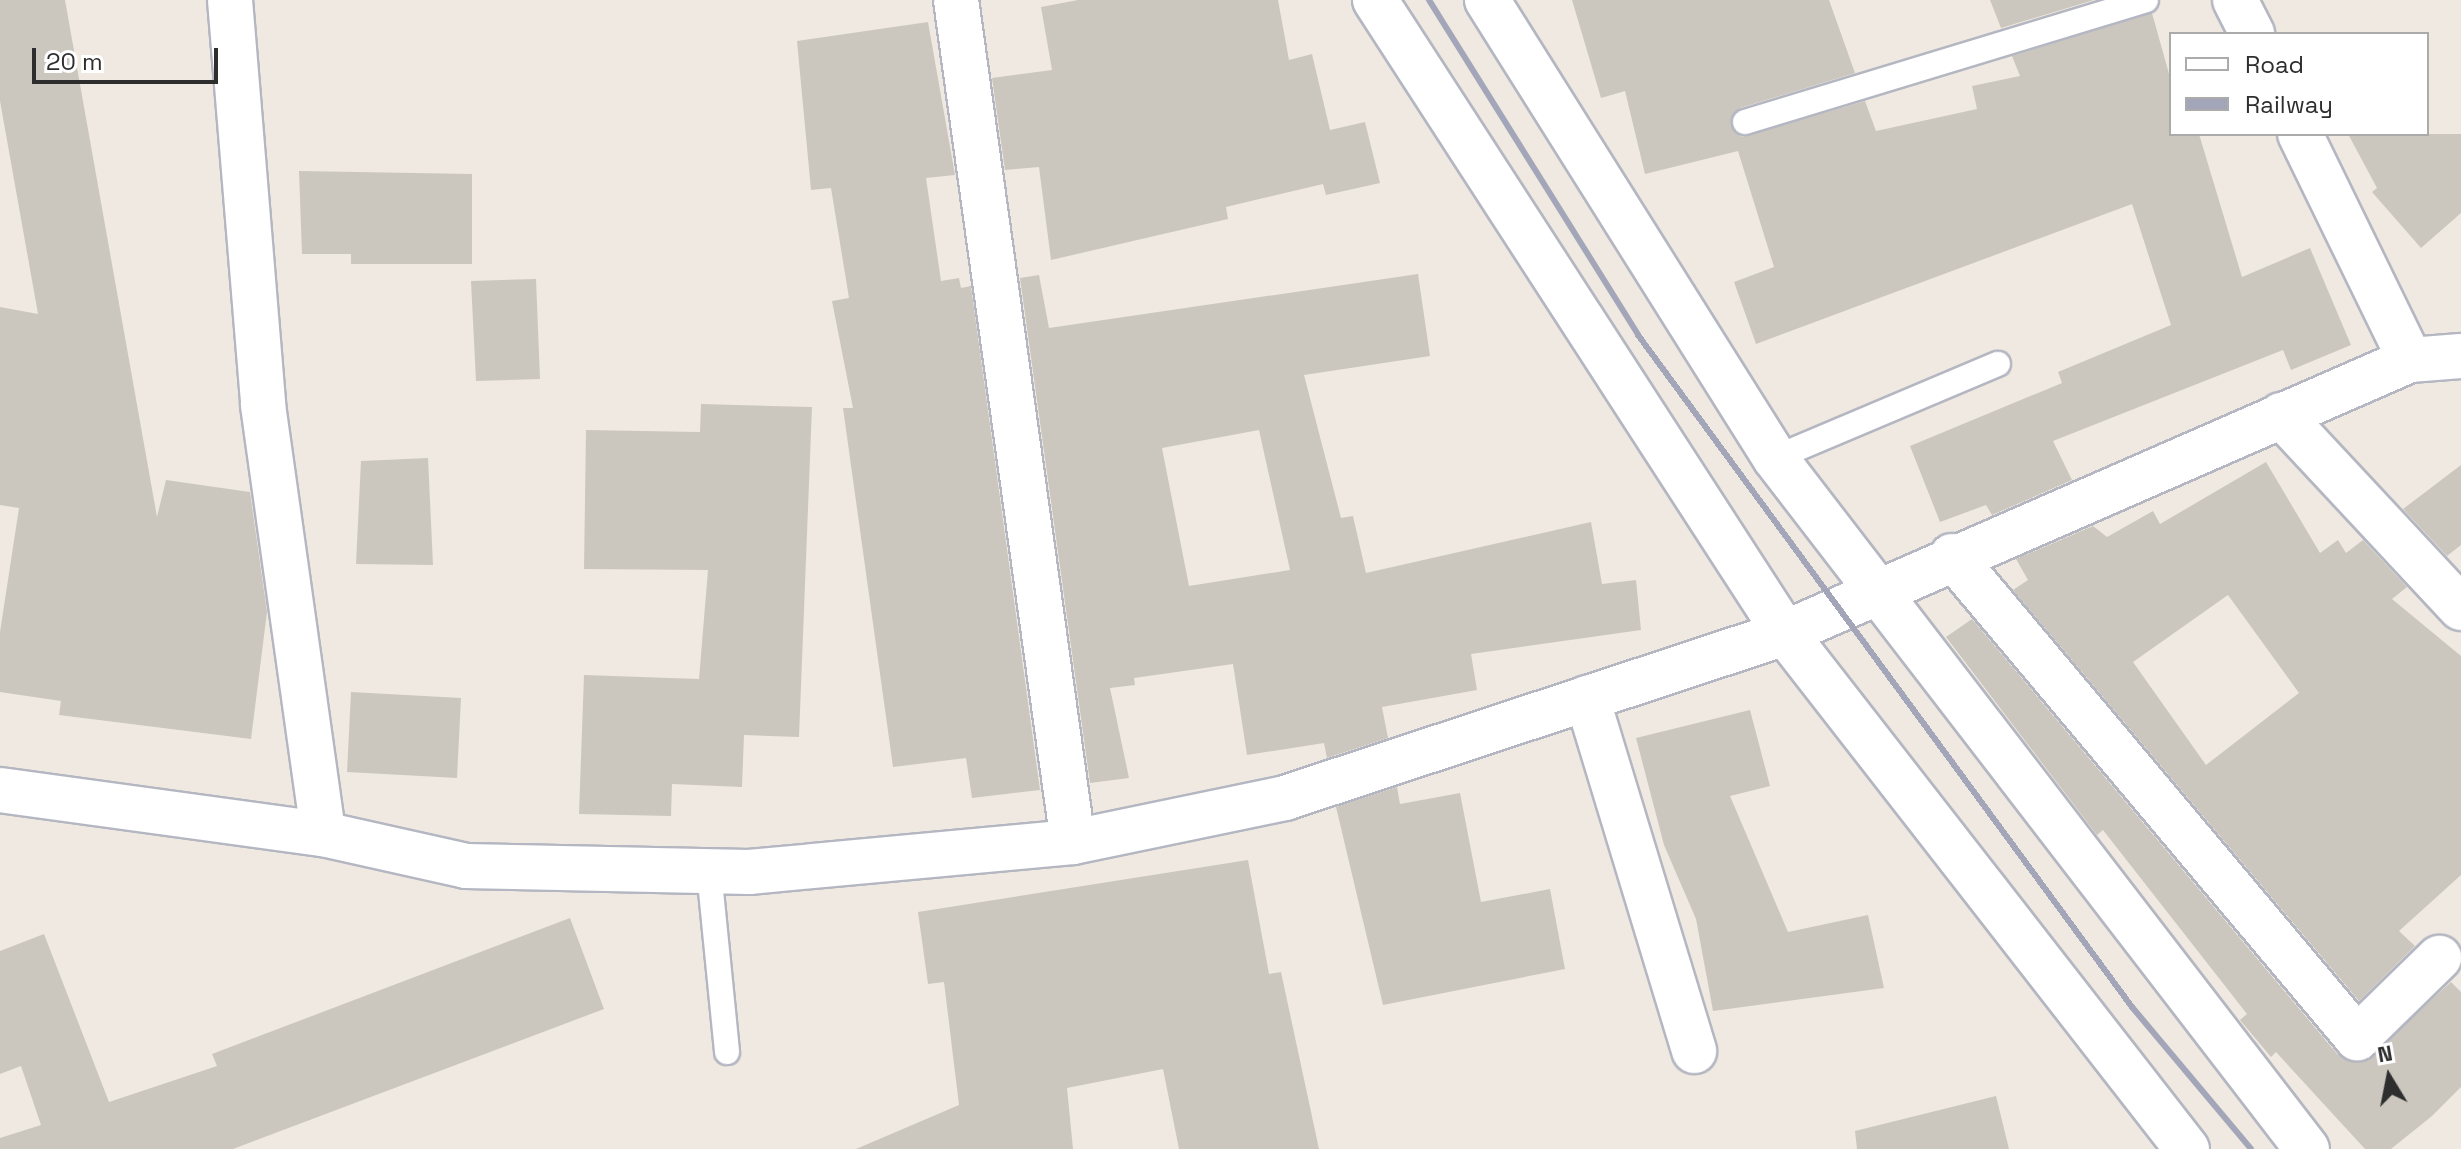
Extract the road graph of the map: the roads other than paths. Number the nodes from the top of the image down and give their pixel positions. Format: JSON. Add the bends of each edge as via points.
{"nodes":[{"id":1,"x":230,"y":0,"type":"edge"},
{"id":2,"x":956,"y":0,"type":"edge"},
{"id":3,"x":1375,"y":0,"type":"edge"},
{"id":4,"x":1487,"y":0,"type":"edge"},
{"id":5,"x":2146,"y":0,"type":"edge"},
{"id":6,"x":2235,"y":0,"type":"edge"},
{"id":7,"x":2251,"y":32,"type":"edge"},
{"id":8,"x":1745,"y":122,"type":"dead end"},
{"id":9,"x":2301,"y":136,"type":"edge"},
{"id":10,"x":2444,"y":354,"type":"edge"},
{"id":11,"x":1998,"y":364,"type":"dead end"},
{"id":12,"x":2281,"y":415,"type":"junction"},
{"id":13,"x":1775,"y":458,"type":"junction"},
{"id":14,"x":1952,"y":556,"type":"junction"},
{"id":15,"x":1876,"y":588,"type":"junction"},
{"id":16,"x":2461,"y":608,"type":"edge"},
{"id":17,"x":1785,"y":633,"type":"junction"},
{"id":18,"x":1587,"y":698,"type":"junction"},
{"id":19,"x":0,"y":790,"type":"edge"},
{"id":20,"x":323,"y":834,"type":"junction"},
{"id":21,"x":1073,"y":842,"type":"junction"},
{"id":22,"x":709,"y":871,"type":"junction"},
{"id":23,"x":2439,"y":958,"type":"dead end"},
{"id":24,"x":1694,"y":1051,"type":"dead end"},
{"id":25,"x":727,"y":1052,"type":"dead end"},
{"id":26,"x":2187,"y":1149,"type":"edge"},
{"id":27,"x":2307,"y":1149,"type":"edge"}],
"edges":[{"from":1,"to":20,"type":"street","via":[[263,405]]},
{"from":2,"to":21,"type":"street"},
{"from":3,"to":17,"type":"street"},
{"from":4,"to":13,"type":"street"},
{"from":5,"to":8,"type":"lane"},
{"from":6,"to":7,"type":"street"},
{"from":9,"to":10,"type":"street"},
{"from":10,"to":12,"type":"street"},
{"from":11,"to":13,"type":"lane"},
{"from":12,"to":14,"type":"street"},
{"from":12,"to":16,"type":"street"},
{"from":13,"to":15,"type":"street"},
{"from":14,"to":15,"type":"street"},
{"from":14,"to":23,"type":"street","via":[[2357,1038]]},
{"from":15,"to":17,"type":"street"},
{"from":15,"to":27,"type":"street"},
{"from":17,"to":18,"type":"street"},
{"from":17,"to":26,"type":"street"},
{"from":18,"to":21,"type":"street","via":[[1285,798]]},
{"from":18,"to":24,"type":"street"},
{"from":19,"to":20,"type":"street"},
{"from":20,"to":22,"type":"street","via":[[466,866]]},
{"from":21,"to":22,"type":"street"},
{"from":22,"to":25,"type":"lane"}]}
